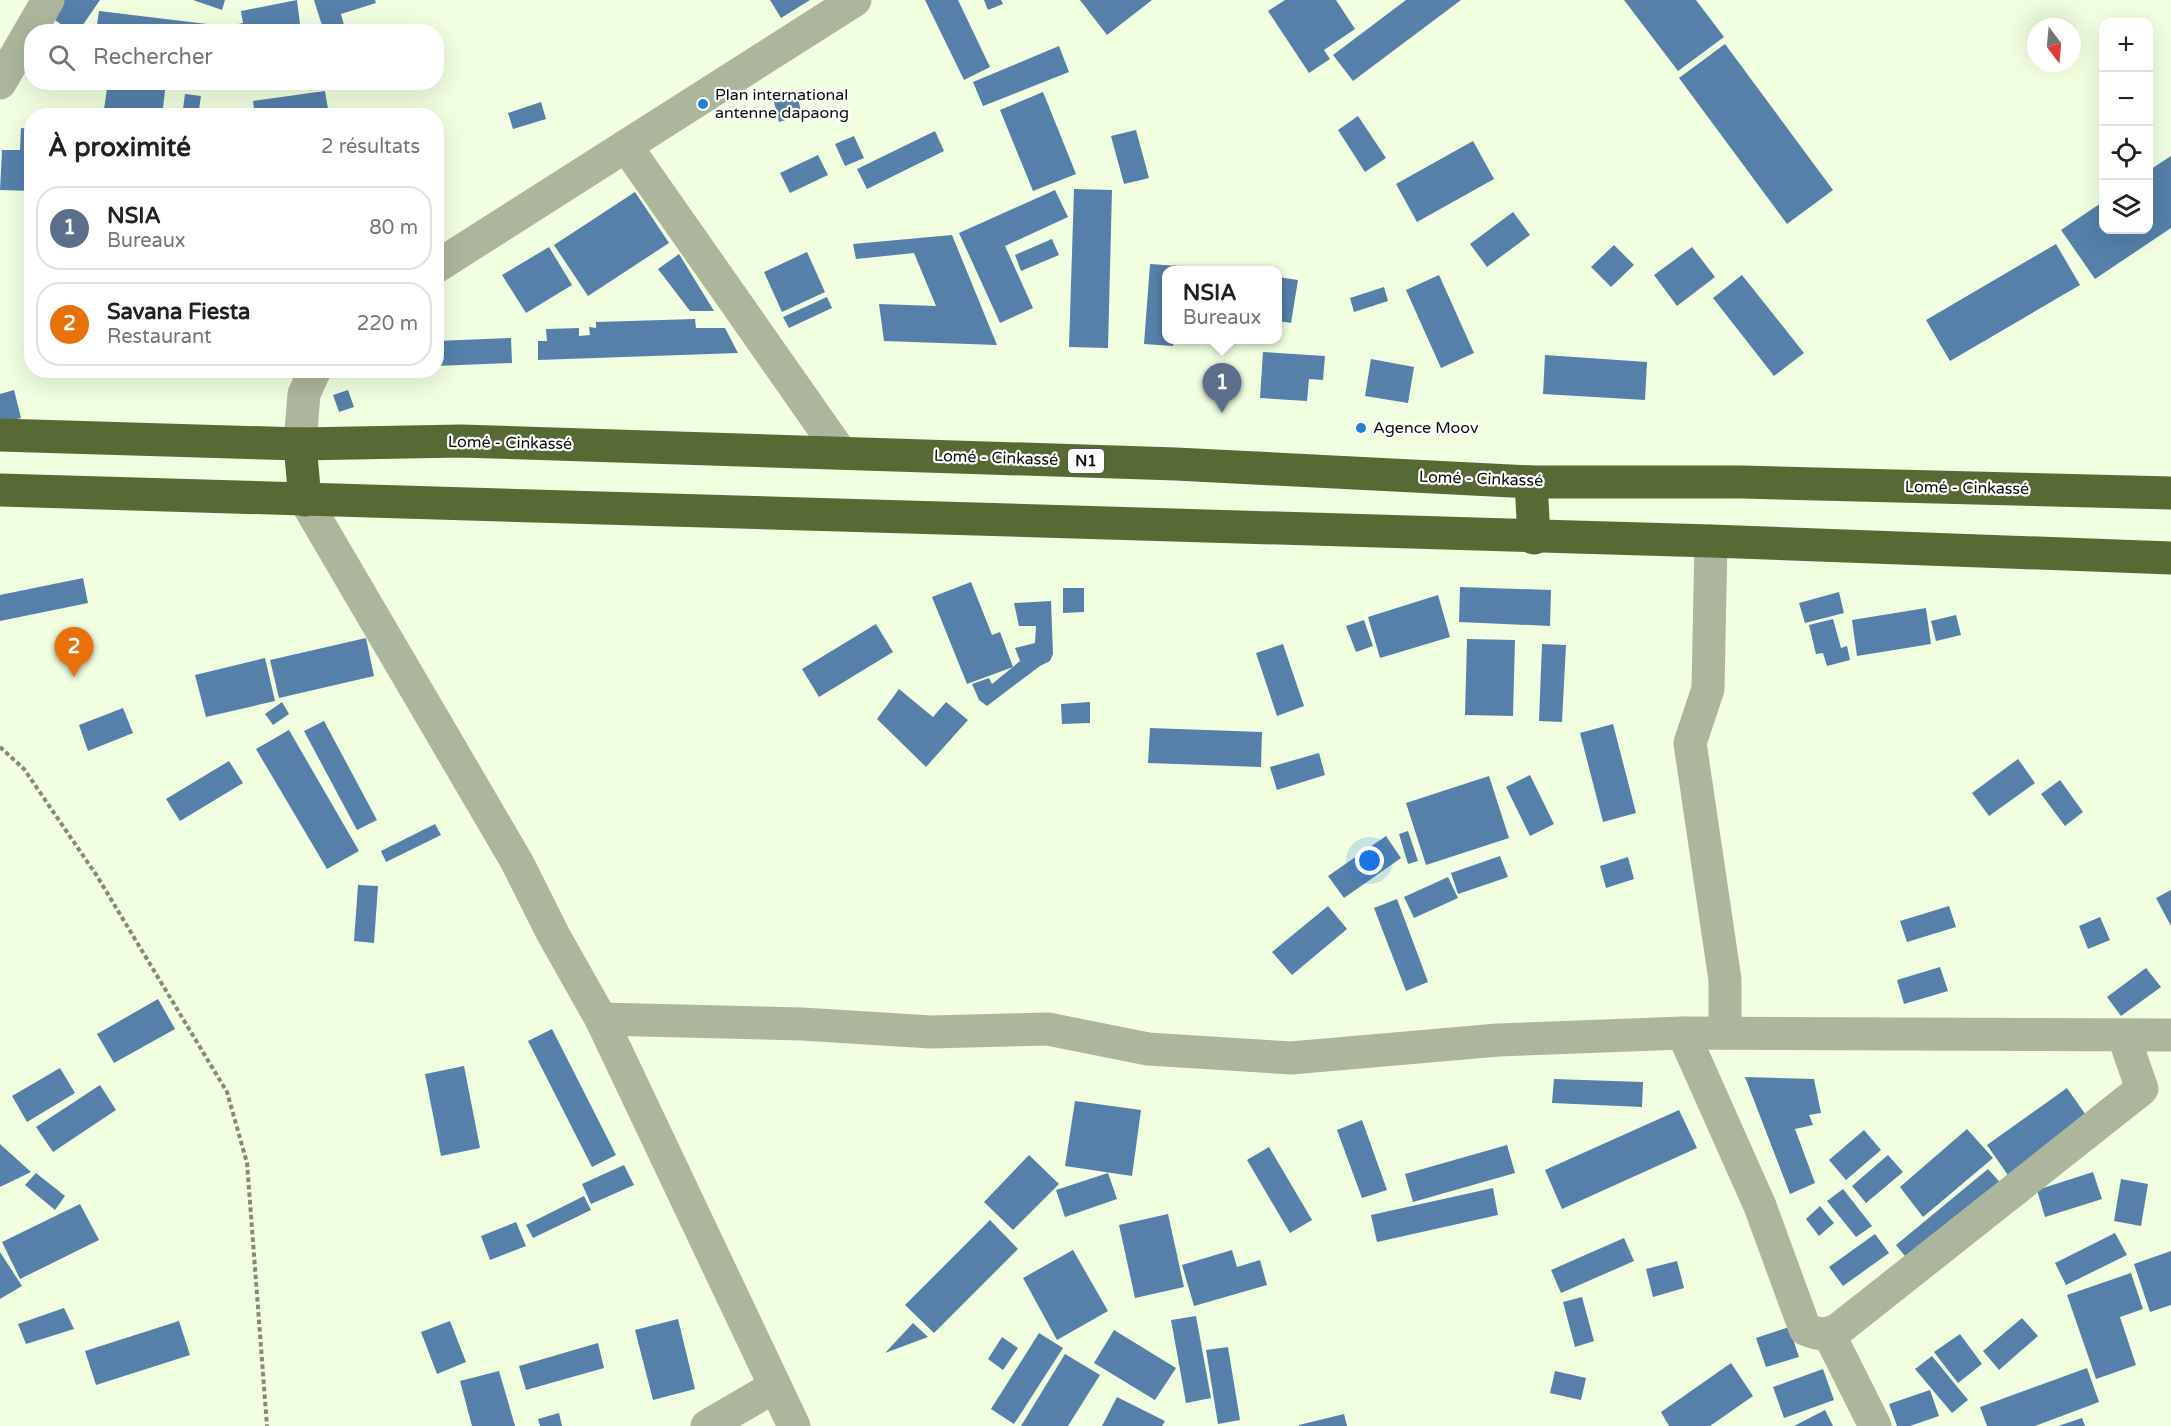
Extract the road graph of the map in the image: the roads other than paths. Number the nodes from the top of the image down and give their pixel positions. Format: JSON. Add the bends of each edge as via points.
{"nodes":[{"id":1,"x":48,"y":0,"type":"edge"},
{"id":2,"x":855,"y":0,"type":"edge"},
{"id":3,"x":34,"y":24,"type":"edge"},
{"id":4,"x":24,"y":42,"type":"edge"},
{"id":5,"x":0,"y":83,"type":"edge"},
{"id":6,"x":626,"y":146,"type":"junction"},
{"id":7,"x":444,"y":262,"type":"edge"},
{"id":8,"x":311,"y":378,"type":"edge"},
{"id":9,"x":0,"y":435,"type":"edge"},
{"id":10,"x":300,"y":444,"type":"junction"},
{"id":11,"x":842,"y":453,"type":"junction"},
{"id":12,"x":1531,"y":482,"type":"junction"},
{"id":13,"x":0,"y":490,"type":"edge"},
{"id":14,"x":2171,"y":493,"type":"edge"},
{"id":15,"x":305,"y":500,"type":"junction"},
{"id":16,"x":1534,"y":538,"type":"junction"},
{"id":17,"x":1711,"y":541,"type":"junction"},
{"id":18,"x":2171,"y":558,"type":"edge"},
{"id":19,"x":601,"y":1019,"type":"junction"},
{"id":20,"x":1683,"y":1033,"type":"junction"},
{"id":21,"x":1725,"y":1033,"type":"junction"},
{"id":22,"x":2171,"y":1035,"type":"edge"},
{"id":23,"x":2124,"y":1037,"type":"junction"},
{"id":24,"x":1829,"y":1334,"type":"junction"},
{"id":25,"x":774,"y":1387,"type":"junction"},
{"id":26,"x":707,"y":1426,"type":"edge"},
{"id":27,"x":794,"y":1426,"type":"edge"},
{"id":28,"x":1875,"y":1426,"type":"edge"}],
"edges":[{"from":1,"to":3,"type":"street"},
{"from":2,"to":6,"type":"street"},
{"from":4,"to":5,"type":"street"},
{"from":6,"to":7,"type":"street"},
{"from":6,"to":11,"type":"street"},
{"from":8,"to":10,"type":"street","via":[[304,394]]},
{"from":9,"to":10,"type":"highway","name":"Lomé - Cinkassé","number":"N1"},
{"from":10,"to":11,"type":"highway","name":"Lomé - Cinkassé","number":"N1","via":[[460,441]]},
{"from":10,"to":15,"type":"highway"},
{"from":11,"to":12,"type":"highway","name":"Lomé - Cinkassé","number":"N1","via":[[1176,464]]},
{"from":12,"to":14,"type":"highway","name":"Lomé - Cinkassé","number":"N1","via":[[1742,482]]},
{"from":12,"to":16,"type":"highway"},
{"from":13,"to":15,"type":"highway"},
{"from":15,"to":16,"type":"highway"},
{"from":15,"to":19,"type":"street","via":[[517,862]]},
{"from":16,"to":17,"type":"highway"},
{"from":17,"to":18,"type":"highway"},
{"from":17,"to":21,"type":"street","via":[[1708,688],[1690,743],[1725,980]]},
{"from":19,"to":20,"type":"street","via":[[932,1032],[1048,1029],[1148,1049],[1291,1058],[1498,1040]]},
{"from":19,"to":25,"type":"street"},
{"from":20,"to":21,"type":"street"},
{"from":20,"to":24,"type":"street","via":[[1760,1206],[1805,1329],[1818,1335]]},
{"from":21,"to":23,"type":"street"},
{"from":22,"to":23,"type":"street"},
{"from":23,"to":24,"type":"street","via":[[2142,1089]]},
{"from":24,"to":28,"type":"street"},
{"from":25,"to":26,"type":"street"},
{"from":25,"to":27,"type":"street"}]}
